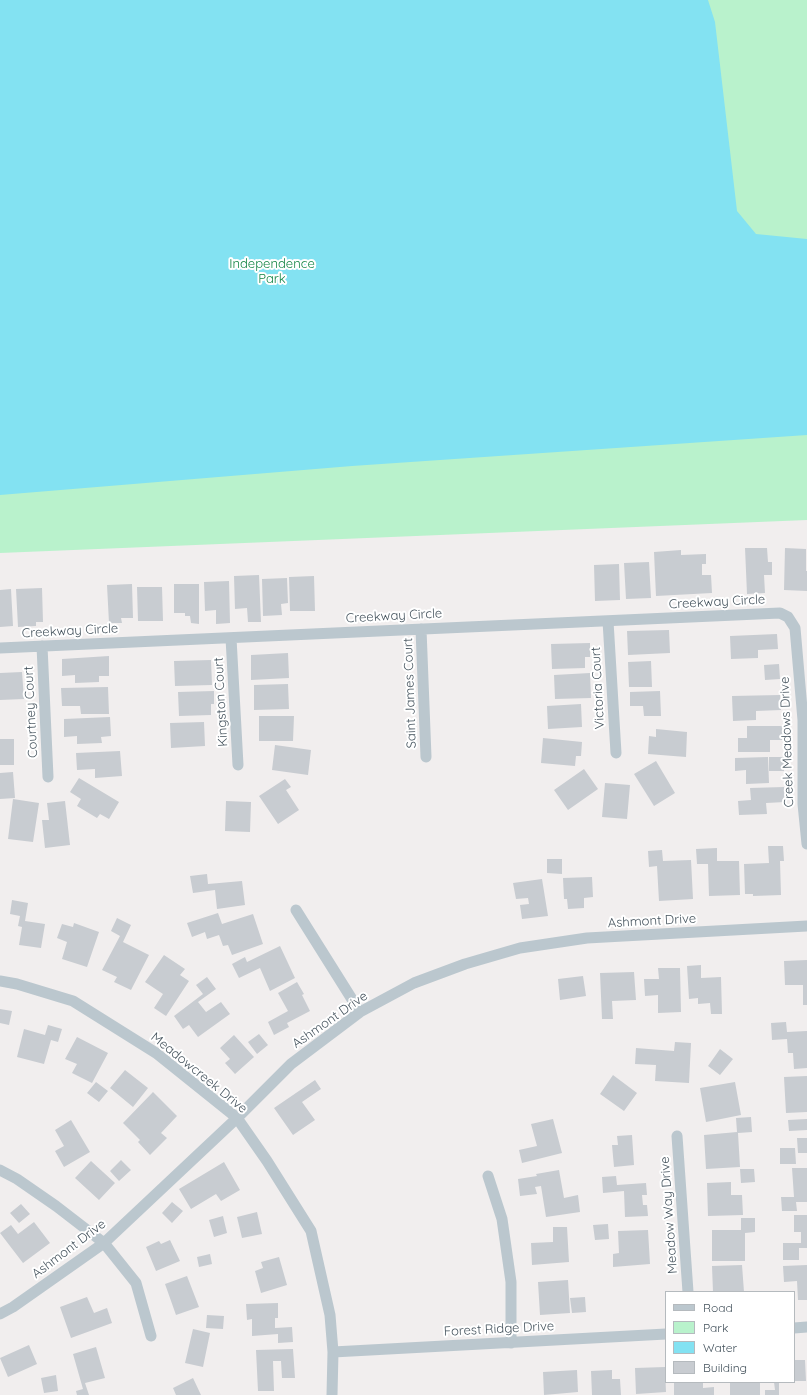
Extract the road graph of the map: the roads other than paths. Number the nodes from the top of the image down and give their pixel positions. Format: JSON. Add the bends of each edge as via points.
{"nodes":[{"id":1,"x":788,"y":617,"type":"joint"},
{"id":2,"x":608,"y":621,"type":"junction"},
{"id":3,"x":421,"y":629,"type":"junction"},
{"id":4,"x":231,"y":638,"type":"junction"},
{"id":5,"x":42,"y":646,"type":"junction"},
{"id":6,"x":0,"y":648,"type":"edge"},
{"id":7,"x":616,"y":754,"type":"dead end"},
{"id":8,"x":426,"y":756,"type":"dead end"},
{"id":9,"x":238,"y":765,"type":"dead end"},
{"id":10,"x":48,"y":777,"type":"dead end"},
{"id":11,"x":807,"y":844,"type":"edge"},
{"id":12,"x":296,"y":910,"type":"dead end"},
{"id":13,"x":807,"y":926,"type":"edge"},
{"id":14,"x":0,"y":982,"type":"edge"},
{"id":15,"x":360,"y":1012,"type":"junction"},
{"id":16,"x":237,"y":1118,"type":"junction"},
{"id":17,"x":678,"y":1136,"type":"dead end"},
{"id":18,"x":0,"y":1170,"type":"edge"},
{"id":19,"x":488,"y":1176,"type":"dead end"},
{"id":20,"x":104,"y":1243,"type":"junction"},
{"id":21,"x":688,"y":1291,"type":"edge"},
{"id":22,"x":0,"y":1314,"type":"edge"},
{"id":23,"x":807,"y":1327,"type":"edge"},
{"id":24,"x":795,"y":1328,"type":"edge"},
{"id":25,"x":665,"y":1334,"type":"edge"},
{"id":26,"x":151,"y":1336,"type":"dead end"},
{"id":27,"x":511,"y":1343,"type":"junction"},
{"id":28,"x":333,"y":1352,"type":"junction"},
{"id":29,"x":332,"y":1395,"type":"edge"}],
"edges":[{"from":1,"to":2,"type":"street","name":"Creekway Circle","via":[[780,613]]},
{"from":1,"to":11,"type":"street","name":"Creek Meadows Drive","via":[[795,628],[803,720],[803,804]]},
{"from":2,"to":3,"type":"street","name":"Creekway Circle"},
{"from":2,"to":7,"type":"street","name":"Victoria Court"},
{"from":3,"to":4,"type":"street","name":"Creekway Circle"},
{"from":3,"to":8,"type":"street","name":"Saint James Court"},
{"from":4,"to":5,"type":"street","name":"Creekway Circle"},
{"from":4,"to":9,"type":"street","name":"Kingston Court"},
{"from":5,"to":6,"type":"street","name":"Creekway Circle"},
{"from":5,"to":10,"type":"street","name":"Courtney Court"},
{"from":12,"to":15,"type":"street"},
{"from":13,"to":15,"type":"street","name":"Ashmont Drive","via":[[587,938],[520,948],[465,964],[414,983]]},
{"from":14,"to":16,"type":"street","name":"Meadowcreek Drive","via":[[17,984],[73,1001],[156,1053]]},
{"from":15,"to":16,"type":"street","name":"Ashmont Drive","via":[[291,1064]]},
{"from":16,"to":20,"type":"street","name":"Ashmont Drive"},
{"from":16,"to":28,"type":"street","name":"Meadowcreek Drive","via":[[268,1161],[311,1231],[330,1315]]},
{"from":17,"to":21,"type":"street","name":"Meadow Way Drive"},
{"from":18,"to":20,"type":"street","via":[[56,1206]]},
{"from":19,"to":27,"type":"street","via":[[502,1219],[511,1282]]},
{"from":20,"to":22,"type":"street","name":"Ashmont Drive"},
{"from":20,"to":26,"type":"street","via":[[136,1283]]},
{"from":23,"to":24,"type":"street"},
{"from":25,"to":27,"type":"street","name":"Forest Ridge Drive"},
{"from":27,"to":28,"type":"street","name":"Forest Ridge Drive"},
{"from":28,"to":29,"type":"street","name":"Meadowcreek Drive"}]}
